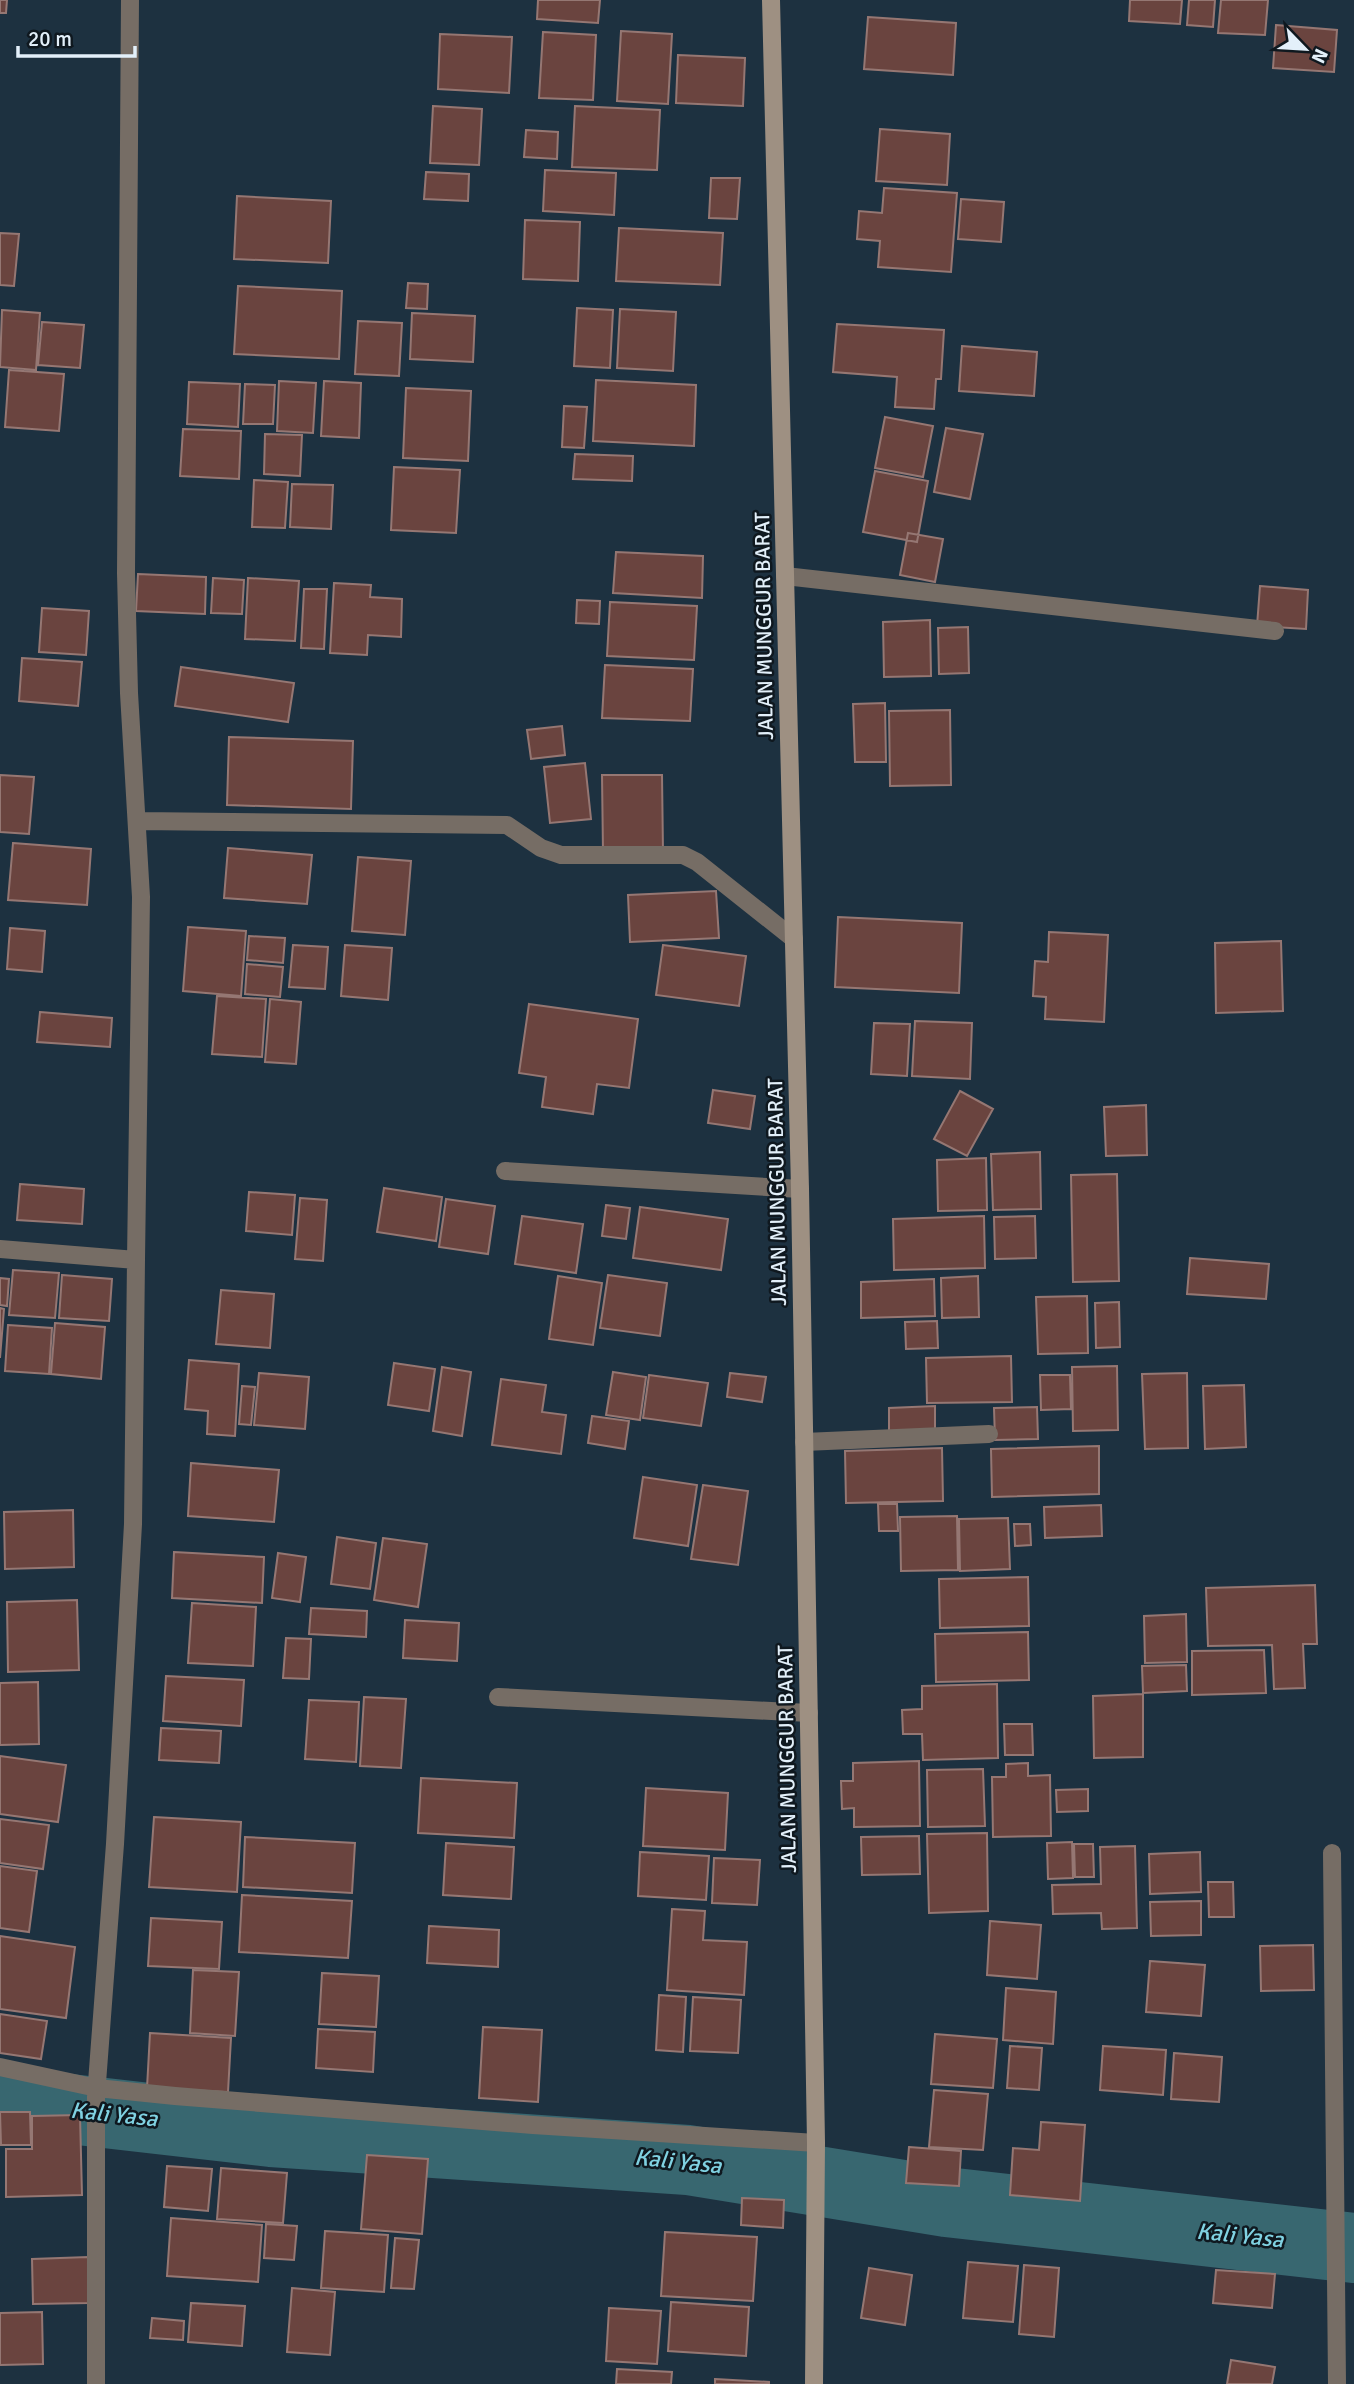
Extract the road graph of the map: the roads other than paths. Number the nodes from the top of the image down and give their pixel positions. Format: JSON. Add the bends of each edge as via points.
{"nodes":[{"id":1,"x":130,"y":0,"type":"edge"},
{"id":2,"x":771,"y":0,"type":"edge"},
{"id":3,"x":785,"y":576,"type":"junction"},
{"id":4,"x":1275,"y":631,"type":"dead end"},
{"id":5,"x":138,"y":821,"type":"junction"},
{"id":6,"x":794,"y":939,"type":"junction"},
{"id":7,"x":505,"y":1171,"type":"dead end"},
{"id":8,"x":800,"y":1189,"type":"junction"},
{"id":9,"x":0,"y":1250,"type":"edge"},
{"id":10,"x":136,"y":1260,"type":"junction"},
{"id":11,"x":989,"y":1434,"type":"dead end"},
{"id":12,"x":804,"y":1442,"type":"junction"},
{"id":13,"x":498,"y":1697,"type":"dead end"},
{"id":14,"x":809,"y":1713,"type":"junction"},
{"id":15,"x":1332,"y":1853,"type":"dead end"},
{"id":16,"x":0,"y":2067,"type":"edge"},
{"id":17,"x":97,"y":2092,"type":"junction"},
{"id":18,"x":816,"y":2151,"type":"junction"},
{"id":19,"x":96,"y":2384,"type":"edge"},
{"id":20,"x":814,"y":2384,"type":"edge"},
{"id":21,"x":1337,"y":2384,"type":"edge"}],
"edges":[{"from":1,"to":5,"type":"street","via":[[126,573]]},
{"from":2,"to":3,"type":"street","name":"JALAN MUNGGUR BARAT"},
{"from":3,"to":4,"type":"street"},
{"from":3,"to":6,"type":"street","name":"JALAN MUNGGUR BARAT"},
{"from":5,"to":6,"type":"street","via":[[507,825],[541,848],[561,855],[683,855]]},
{"from":5,"to":10,"type":"street"},
{"from":6,"to":8,"type":"street","name":"JALAN MUNGGUR BARAT"},
{"from":7,"to":8,"type":"street"},
{"from":8,"to":12,"type":"street","name":"JALAN MUNGGUR BARAT"},
{"from":9,"to":10,"type":"street"},
{"from":10,"to":17,"type":"street","via":[[132,1524]]},
{"from":11,"to":12,"type":"street"},
{"from":12,"to":14,"type":"street","name":"JALAN MUNGGUR BARAT"},
{"from":13,"to":14,"type":"street"},
{"from":14,"to":18,"type":"street","name":"JALAN MUNGGUR BARAT"},
{"from":15,"to":21,"type":"street"},
{"from":16,"to":17,"type":"street"},
{"from":17,"to":18,"type":"street"},
{"from":17,"to":19,"type":"street"},
{"from":18,"to":20,"type":"street","name":"JALAN MUNGGUR BARAT"}]}
